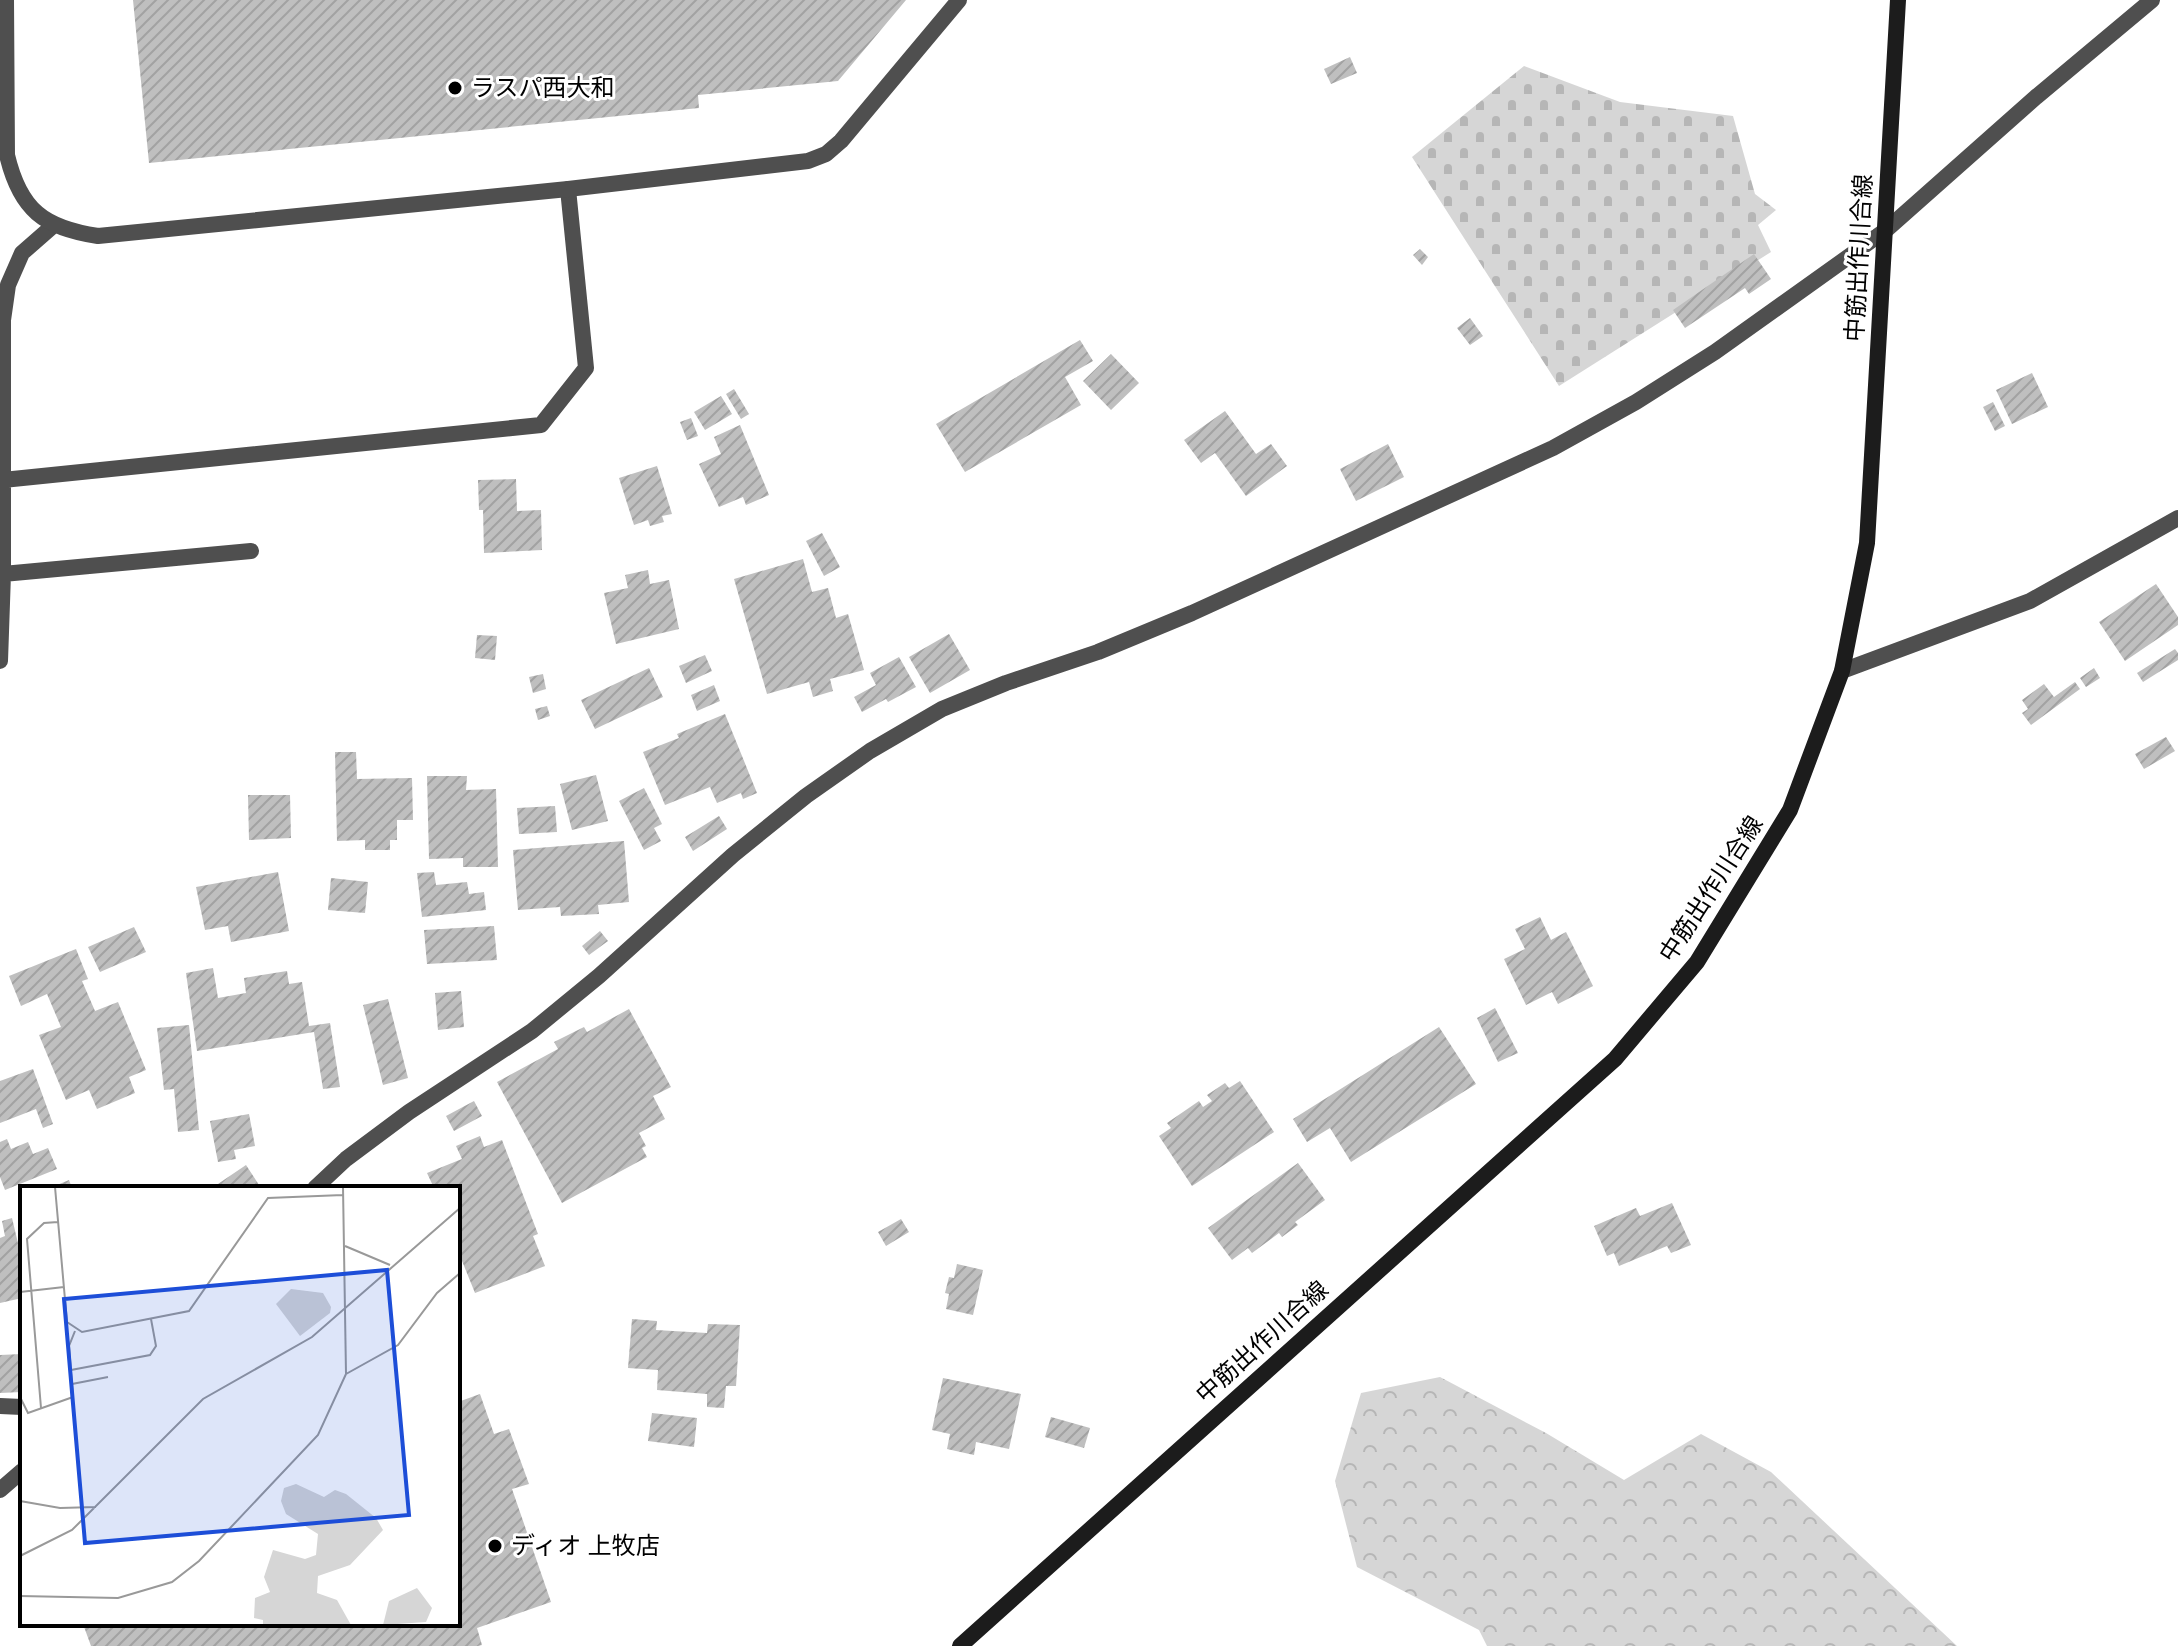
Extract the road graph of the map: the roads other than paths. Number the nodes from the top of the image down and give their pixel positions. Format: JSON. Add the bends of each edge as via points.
{"nodes":[{"id":1,"x":6,"y":0,"type":"edge"},
{"id":2,"x":959,"y":0,"type":"edge"},
{"id":3,"x":1898,"y":0,"type":"edge"},
{"id":4,"x":2152,"y":0,"type":"edge"},
{"id":5,"x":568,"y":189,"type":"junction"},
{"id":6,"x":54,"y":225,"type":"junction"},
{"id":7,"x":1886,"y":230,"type":"junction"},
{"id":8,"x":3,"y":480,"type":"junction"},
{"id":9,"x":2178,"y":518,"type":"edge"},
{"id":10,"x":251,"y":551,"type":"dead end"},
{"id":11,"x":3,"y":574,"type":"junction"},
{"id":12,"x":0,"y":661,"type":"edge"},
{"id":13,"x":1842,"y":671,"type":"junction"},
{"id":14,"x":317,"y":1186,"type":"edge"},
{"id":15,"x":0,"y":1406,"type":"edge"},
{"id":16,"x":20,"y":1407,"type":"edge"},
{"id":17,"x":20,"y":1473,"type":"edge"},
{"id":18,"x":0,"y":1490,"type":"edge"},
{"id":19,"x":960,"y":1646,"type":"edge"}],
"edges":[{"from":1,"to":6,"type":"street","via":[[7,155],[23,197]]},
{"from":2,"to":5,"type":"street","via":[[826,154],[808,161]]},
{"from":3,"to":7,"type":"main road","name":"中筋出作川合線"},
{"from":4,"to":7,"type":"street"},
{"from":5,"to":6,"type":"street","via":[[98,236]]},
{"from":5,"to":8,"type":"street","via":[[586,368],[541,425]]},
{"from":6,"to":8,"type":"street","via":[[22,253],[8,285],[3,320]]},
{"from":7,"to":13,"type":"main road","name":"中筋出作川合線","via":[[1867,543]]},
{"from":7,"to":14,"type":"street","via":[[1715,352],[1553,448],[1192,613],[942,709],[870,751],[733,855],[532,1031],[409,1112]]},
{"from":8,"to":11,"type":"street"},
{"from":9,"to":13,"type":"street","via":[[2030,601]]},
{"from":10,"to":11,"type":"street"},
{"from":11,"to":12,"type":"street"},
{"from":13,"to":19,"type":"main road","name":"中筋出作川合線","via":[[1790,810],[1697,962],[1615,1059]]},
{"from":15,"to":16,"type":"street"},
{"from":17,"to":18,"type":"street"}]}
